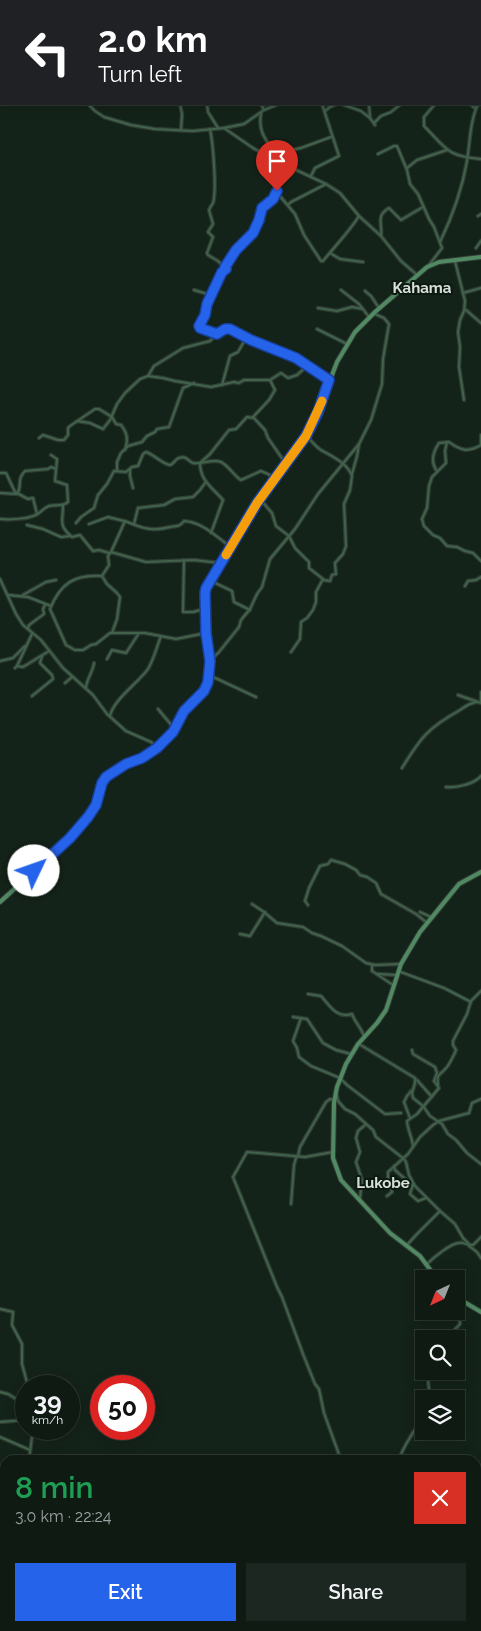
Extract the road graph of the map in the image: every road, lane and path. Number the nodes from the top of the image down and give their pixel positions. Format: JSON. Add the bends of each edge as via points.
{"nodes":[{"id":1,"x":89,"y":105,"type":"edge"},
{"id":2,"x":180,"y":105,"type":"edge"},
{"id":3,"x":207,"y":105,"type":"edge"},
{"id":4,"x":262,"y":105,"type":"edge"},
{"id":5,"x":276,"y":105,"type":"edge"},
{"id":6,"x":322,"y":105,"type":"edge"},
{"id":7,"x":335,"y":105,"type":"edge"},
{"id":8,"x":344,"y":105,"type":"edge"},
{"id":9,"x":369,"y":105,"type":"edge"},
{"id":10,"x":401,"y":105,"type":"edge"},
{"id":11,"x":434,"y":105,"type":"edge"},
{"id":12,"x":471,"y":105,"type":"edge"},
{"id":13,"x":478,"y":105,"type":"edge"},
{"id":14,"x":476,"y":109,"type":"junction"},
{"id":15,"x":264,"y":110,"type":"junction"},
{"id":16,"x":325,"y":111,"type":"junction"},
{"id":17,"x":261,"y":113,"type":"junction"},
{"id":18,"x":370,"y":118,"type":"junction"},
{"id":19,"x":218,"y":128,"type":"junction"},
{"id":20,"x":224,"y":128,"type":"junction"},
{"id":21,"x":210,"y":129,"type":"junction"},
{"id":22,"x":181,"y":130,"type":"junction"},
{"id":23,"x":332,"y":136,"type":"junction"},
{"id":24,"x":272,"y":150,"type":"junction"},
{"id":25,"x":447,"y":150,"type":"junction"},
{"id":26,"x":378,"y":154,"type":"dead end"},
{"id":27,"x":270,"y":158,"type":"junction"},
{"id":28,"x":468,"y":158,"type":"junction"},
{"id":29,"x":481,"y":159,"type":"edge"},
{"id":30,"x":276,"y":161,"type":"junction"},
{"id":31,"x":406,"y":168,"type":"junction"},
{"id":32,"x":311,"y":176,"type":"junction"},
{"id":33,"x":326,"y":184,"type":"junction"},
{"id":34,"x":277,"y":191,"type":"junction"},
{"id":35,"x":289,"y":205,"type":"junction"},
{"id":36,"x":423,"y":207,"type":"junction"},
{"id":37,"x":481,"y":214,"type":"edge"},
{"id":38,"x":359,"y":216,"type":"junction"},
{"id":39,"x":478,"y":216,"type":"dead end"},
{"id":40,"x":381,"y":236,"type":"junction"},
{"id":41,"x":481,"y":241,"type":"edge"},
{"id":42,"x":440,"y":242,"type":"junction"},
{"id":43,"x":476,"y":248,"type":"dead end"},
{"id":44,"x":330,"y":252,"type":"junction"},
{"id":45,"x":481,"y":258,"type":"edge"},
{"id":46,"x":455,"y":260,"type":"junction"},
{"id":47,"x":363,"y":262,"type":"dead end"},
{"id":48,"x":225,"y":267,"type":"junction"},
{"id":49,"x":428,"y":267,"type":"junction"},
{"id":50,"x":417,"y":275,"type":"junction"},
{"id":51,"x":481,"y":288,"type":"edge"},
{"id":52,"x":194,"y":290,"type":"dead end"},
{"id":53,"x":341,"y":290,"type":"dead end"},
{"id":54,"x":365,"y":291,"type":"dead end"},
{"id":55,"x":463,"y":293,"type":"junction"},
{"id":56,"x":211,"y":295,"type":"junction"},
{"id":57,"x":318,"y":308,"type":"dead end"},
{"id":58,"x":379,"y":308,"type":"junction"},
{"id":59,"x":363,"y":309,"type":"junction"},
{"id":60,"x":465,"y":309,"type":"junction"},
{"id":61,"x":371,"y":315,"type":"junction"},
{"id":62,"x":481,"y":323,"type":"edge"},
{"id":63,"x":318,"y":329,"type":"dead end"},
{"id":64,"x":217,"y":334,"type":"junction"},
{"id":65,"x":246,"y":338,"type":"junction"},
{"id":66,"x":347,"y":344,"type":"junction"},
{"id":67,"x":307,"y":366,"type":"junction"},
{"id":68,"x":148,"y":376,"type":"junction"},
{"id":69,"x":270,"y":380,"type":"junction"},
{"id":70,"x":329,"y":380,"type":"junction"},
{"id":71,"x":194,"y":383,"type":"junction"},
{"id":72,"x":222,"y":385,"type":"junction"},
{"id":73,"x":464,"y":400,"type":"dead end"},
{"id":74,"x":112,"y":417,"type":"junction"},
{"id":75,"x":254,"y":418,"type":"junction"},
{"id":76,"x":77,"y":421,"type":"junction"},
{"id":77,"x":481,"y":435,"type":"edge"},
{"id":78,"x":306,"y":436,"type":"junction"},
{"id":79,"x":39,"y":438,"type":"dead end"},
{"id":80,"x":447,"y":442,"type":"junction"},
{"id":81,"x":359,"y":444,"type":"junction"},
{"id":82,"x":481,"y":445,"type":"edge"},
{"id":83,"x":125,"y":450,"type":"junction"},
{"id":84,"x":50,"y":455,"type":"dead end"},
{"id":85,"x":201,"y":462,"type":"junction"},
{"id":86,"x":286,"y":464,"type":"junction"},
{"id":87,"x":343,"y":464,"type":"junction"},
{"id":88,"x":56,"y":469,"type":"junction"},
{"id":89,"x":118,"y":470,"type":"junction"},
{"id":90,"x":130,"y":470,"type":"junction"},
{"id":91,"x":438,"y":471,"type":"junction"},
{"id":92,"x":0,"y":473,"type":"edge"},
{"id":93,"x":352,"y":474,"type":"junction"},
{"id":94,"x":275,"y":479,"type":"junction"},
{"id":95,"x":205,"y":482,"type":"junction"},
{"id":96,"x":133,"y":488,"type":"dead end"},
{"id":97,"x":0,"y":494,"type":"edge"},
{"id":98,"x":17,"y":494,"type":"junction"},
{"id":99,"x":260,"y":499,"type":"junction"},
{"id":100,"x":63,"y":505,"type":"junction"},
{"id":101,"x":37,"y":514,"type":"junction"},
{"id":102,"x":0,"y":520,"type":"edge"},
{"id":103,"x":124,"y":521,"type":"junction"},
{"id":104,"x":76,"y":523,"type":"dead end"},
{"id":105,"x":89,"y":524,"type":"dead end"},
{"id":106,"x":134,"y":524,"type":"junction"},
{"id":107,"x":27,"y":525,"type":"dead end"},
{"id":108,"x":211,"y":533,"type":"junction"},
{"id":109,"x":70,"y":536,"type":"junction"},
{"id":110,"x":289,"y":536,"type":"junction"},
{"id":111,"x":231,"y":547,"type":"junction"},
{"id":112,"x":110,"y":552,"type":"junction"},
{"id":113,"x":184,"y":560,"type":"junction"},
{"id":114,"x":481,"y":561,"type":"edge"},
{"id":115,"x":221,"y":564,"type":"junction"},
{"id":116,"x":102,"y":576,"type":"junction"},
{"id":117,"x":481,"y":577,"type":"edge"},
{"id":118,"x":0,"y":580,"type":"edge"},
{"id":119,"x":56,"y":580,"type":"dead end"},
{"id":120,"x":211,"y":580,"type":"junction"},
{"id":121,"x":323,"y":580,"type":"junction"},
{"id":122,"x":464,"y":586,"type":"dead end"},
{"id":123,"x":8,"y":595,"type":"junction"},
{"id":124,"x":21,"y":596,"type":"junction"},
{"id":125,"x":46,"y":604,"type":"junction"},
{"id":126,"x":51,"y":606,"type":"junction"},
{"id":127,"x":205,"y":609,"type":"junction"},
{"id":128,"x":250,"y":610,"type":"junction"},
{"id":129,"x":28,"y":628,"type":"junction"},
{"id":130,"x":112,"y":633,"type":"junction"},
{"id":131,"x":139,"y":633,"type":"junction"},
{"id":132,"x":206,"y":633,"type":"junction"},
{"id":133,"x":32,"y":634,"type":"junction"},
{"id":134,"x":162,"y":636,"type":"junction"},
{"id":135,"x":26,"y":645,"type":"junction"},
{"id":136,"x":49,"y":651,"type":"junction"},
{"id":137,"x":291,"y":652,"type":"dead end"},
{"id":138,"x":42,"y":656,"type":"junction"},
{"id":139,"x":107,"y":659,"type":"dead end"},
{"id":140,"x":0,"y":661,"type":"edge"},
{"id":141,"x":210,"y":661,"type":"junction"},
{"id":142,"x":94,"y":663,"type":"dead end"},
{"id":143,"x":209,"y":675,"type":"junction"},
{"id":144,"x":72,"y":677,"type":"junction"},
{"id":145,"x":65,"y":683,"type":"dead end"},
{"id":146,"x":87,"y":691,"type":"junction"},
{"id":147,"x":481,"y":692,"type":"edge"},
{"id":148,"x":458,"y":695,"type":"dead end"},
{"id":149,"x":32,"y":696,"type":"dead end"},
{"id":150,"x":256,"y":697,"type":"dead end"},
{"id":151,"x":477,"y":702,"type":"junction"},
{"id":152,"x":481,"y":702,"type":"edge"},
{"id":153,"x":158,"y":709,"type":"dead end"},
{"id":154,"x":110,"y":716,"type":"junction"},
{"id":155,"x":175,"y":729,"type":"junction"},
{"id":156,"x":153,"y":743,"type":"junction"},
{"id":157,"x":157,"y":748,"type":"junction"},
{"id":158,"x":153,"y":750,"type":"junction"},
{"id":159,"x":402,"y":768,"type":"dead end"},
{"id":160,"x":481,"y":776,"type":"edge"},
{"id":161,"x":446,"y":787,"type":"dead end"},
{"id":162,"x":481,"y":872,"type":"edge"},
{"id":163,"x":0,"y":902,"type":"edge"},
{"id":164,"x":252,"y":904,"type":"dead end"},
{"id":165,"x":308,"y":905,"type":"dead end"},
{"id":166,"x":265,"y":912,"type":"junction"},
{"id":167,"x":420,"y":912,"type":"dead end"},
{"id":168,"x":431,"y":917,"type":"junction"},
{"id":169,"x":426,"y":922,"type":"junction"},
{"id":170,"x":240,"y":934,"type":"dead end"},
{"id":171,"x":401,"y":964,"type":"junction"},
{"id":172,"x":372,"y":965,"type":"junction"},
{"id":173,"x":398,"y":973,"type":"junction"},
{"id":174,"x":376,"y":974,"type":"junction"},
{"id":175,"x":393,"y":985,"type":"junction"},
{"id":176,"x":481,"y":991,"type":"edge"},
{"id":177,"x":308,"y":994,"type":"dead end"},
{"id":178,"x":471,"y":1002,"type":"junction"},
{"id":179,"x":293,"y":1017,"type":"dead end"},
{"id":180,"x":302,"y":1018,"type":"junction"},
{"id":181,"x":364,"y":1037,"type":"junction"},
{"id":182,"x":359,"y":1044,"type":"junction"},
{"id":183,"x":412,"y":1050,"type":"dead end"},
{"id":184,"x":351,"y":1054,"type":"junction"},
{"id":185,"x":340,"y":1078,"type":"junction"},
{"id":186,"x":415,"y":1079,"type":"junction"},
{"id":187,"x":438,"y":1086,"type":"junction"},
{"id":188,"x":413,"y":1089,"type":"junction"},
{"id":189,"x":336,"y":1093,"type":"junction"},
{"id":190,"x":432,"y":1097,"type":"junction"},
{"id":191,"x":481,"y":1099,"type":"edge"},
{"id":192,"x":335,"y":1100,"type":"junction"},
{"id":193,"x":423,"y":1106,"type":"junction"},
{"id":194,"x":401,"y":1113,"type":"dead end"},
{"id":195,"x":410,"y":1118,"type":"junction"},
{"id":196,"x":439,"y":1122,"type":"junction"},
{"id":197,"x":365,"y":1125,"type":"junction"},
{"id":198,"x":412,"y":1148,"type":"junction"},
{"id":199,"x":333,"y":1152,"type":"junction"},
{"id":200,"x":298,"y":1156,"type":"junction"},
{"id":201,"x":403,"y":1158,"type":"junction"},
{"id":202,"x":481,"y":1164,"type":"edge"},
{"id":203,"x":394,"y":1166,"type":"junction"},
{"id":204,"x":413,"y":1185,"type":"junction"},
{"id":205,"x":387,"y":1196,"type":"dead end"},
{"id":206,"x":426,"y":1198,"type":"junction"},
{"id":207,"x":360,"y":1200,"type":"junction"},
{"id":208,"x":291,"y":1204,"type":"dead end"},
{"id":209,"x":440,"y":1212,"type":"junction"},
{"id":210,"x":481,"y":1237,"type":"edge"},
{"id":211,"x":407,"y":1245,"type":"junction"},
{"id":212,"x":470,"y":1245,"type":"junction"},
{"id":213,"x":481,"y":1258,"type":"edge"},
{"id":214,"x":427,"y":1264,"type":"junction"},
{"id":215,"x":431,"y":1270,"type":"edge"},
{"id":216,"x":465,"y":1302,"type":"edge"},
{"id":217,"x":0,"y":1310,"type":"edge"},
{"id":218,"x":481,"y":1312,"type":"edge"},
{"id":219,"x":25,"y":1375,"type":"edge"},
{"id":220,"x":0,"y":1392,"type":"edge"},
{"id":221,"x":15,"y":1398,"type":"edge"},
{"id":222,"x":15,"y":1421,"type":"edge"},
{"id":223,"x":0,"y":1422,"type":"edge"},
{"id":224,"x":415,"y":1431,"type":"edge"},
{"id":225,"x":0,"y":1437,"type":"edge"},
{"id":226,"x":31,"y":1440,"type":"edge"},
{"id":227,"x":30,"y":1450,"type":"junction"},
{"id":228,"x":30,"y":1455,"type":"edge"},
{"id":229,"x":339,"y":1455,"type":"edge"},
{"id":230,"x":401,"y":1455,"type":"edge"}],
"edges":[{"from":1,"to":22,"type":"street","via":[[101,116],[131,126]]},
{"from":2,"to":22,"type":"street"},
{"from":3,"to":19,"type":"street"},
{"from":4,"to":15,"type":"street"},
{"from":5,"to":15,"type":"street"},
{"from":6,"to":16,"type":"street"},
{"from":7,"to":16,"type":"street"},
{"from":8,"to":18,"type":"street"},
{"from":9,"to":18,"type":"street"},
{"from":10,"to":18,"type":"street","via":[[374,124]]},
{"from":11,"to":25,"type":"street","via":[[424,117],[423,124]]},
{"from":12,"to":14,"type":"street"},
{"from":13,"to":14,"type":"street"},
{"from":14,"to":28,"type":"street"},
{"from":15,"to":17,"type":"street"},
{"from":16,"to":23,"type":"street"},
{"from":17,"to":20,"type":"street","via":[[244,124]]},
{"from":17,"to":24,"type":"street","via":[[262,132]]},
{"from":19,"to":20,"type":"street"},
{"from":19,"to":21,"type":"street"},
{"from":20,"to":27,"type":"street"},
{"from":21,"to":22,"type":"street"},
{"from":21,"to":48,"type":"street","via":[[215,186],[209,210],[212,226],[208,232],[213,238],[207,253]]},
{"from":23,"to":24,"type":"street","via":[[301,148],[282,152]]},
{"from":23,"to":32,"type":"street","via":[[339,156],[315,168]]},
{"from":24,"to":30,"type":"street"},
{"from":25,"to":28,"type":"street"},
{"from":25,"to":31,"type":"street","via":[[417,160]]},
{"from":26,"to":31,"type":"street","via":[[396,146]]},
{"from":27,"to":30,"type":"street"},
{"from":27,"to":34,"type":"street","via":[[270,172]]},
{"from":28,"to":29,"type":"street"},
{"from":28,"to":42,"type":"street","via":[[456,206]]},
{"from":30,"to":32,"type":"street"},
{"from":31,"to":36,"type":"street","via":[[410,184],[418,192]]},
{"from":32,"to":33,"type":"street"},
{"from":33,"to":35,"type":"street"},
{"from":33,"to":38,"type":"street","via":[[340,193]]},
{"from":34,"to":35,"type":"street"},
{"from":34,"to":48,"type":"street","via":[[262,208],[253,233]]},
{"from":35,"to":44,"type":"street","via":[[320,261]]},
{"from":36,"to":40,"type":"street","via":[[402,220],[387,208],[380,222]]},
{"from":36,"to":42,"type":"street"},
{"from":37,"to":39,"type":"street"},
{"from":38,"to":40,"type":"street"},
{"from":38,"to":44,"type":"street"},
{"from":40,"to":50,"type":"street"},
{"from":41,"to":43,"type":"street"},
{"from":42,"to":49,"type":"street","via":[[441,250]]},
{"from":44,"to":47,"type":"street","via":[[340,259]]},
{"from":45,"to":46,"type":"main road"},
{"from":46,"to":49,"type":"main road"},
{"from":46,"to":55,"type":"street"},
{"from":48,"to":56,"type":"street"},
{"from":49,"to":50,"type":"main road"},
{"from":50,"to":58,"type":"main road"},
{"from":51,"to":55,"type":"street"},
{"from":52,"to":56,"type":"street"},
{"from":53,"to":59,"type":"street"},
{"from":54,"to":58,"type":"street"},
{"from":55,"to":60,"type":"street"},
{"from":56,"to":64,"type":"street","via":[[199,326]]},
{"from":57,"to":59,"type":"street","via":[[337,311],[352,307]]},
{"from":58,"to":61,"type":"main road"},
{"from":59,"to":61,"type":"street"},
{"from":60,"to":62,"type":"street"},
{"from":60,"to":73,"type":"street","via":[[458,332]]},
{"from":61,"to":66,"type":"main road"},
{"from":61,"to":81,"type":"street","via":[[384,318],[390,324],[382,384],[371,420]]},
{"from":63,"to":66,"type":"street"},
{"from":64,"to":65,"type":"street","via":[[227,328]]},
{"from":64,"to":68,"type":"street","via":[[209,342],[184,348],[163,360]]},
{"from":65,"to":67,"type":"street","via":[[296,358]]},
{"from":65,"to":72,"type":"street","via":[[238,352],[230,356]]},
{"from":66,"to":70,"type":"main road"},
{"from":67,"to":69,"type":"street","via":[[298,376],[288,378],[281,373]]},
{"from":67,"to":70,"type":"street"},
{"from":68,"to":71,"type":"street"},
{"from":68,"to":74,"type":"street","via":[[125,392]]},
{"from":69,"to":72,"type":"street","via":[[250,379]]},
{"from":69,"to":75,"type":"street","via":[[275,390]]},
{"from":70,"to":78,"type":"main road"},
{"from":71,"to":72,"type":"street","via":[[210,387]]},
{"from":71,"to":83,"type":"street","via":[[183,388],[169,428],[157,429],[142,442]]},
{"from":74,"to":76,"type":"street","via":[[98,409]]},
{"from":74,"to":76,"type":"street","via":[[102,429]]},
{"from":74,"to":83,"type":"street","via":[[114,424],[122,425],[128,438]]},
{"from":75,"to":85,"type":"street","via":[[247,417],[237,428],[229,430]]},
{"from":75,"to":86,"type":"street"},
{"from":76,"to":79,"type":"street","via":[[68,427],[69,434],[64,440],[43,435]]},
{"from":77,"to":82,"type":"street"},
{"from":78,"to":86,"type":"main road"},
{"from":78,"to":87,"type":"street"},
{"from":80,"to":82,"type":"street","via":[[460,450]]},
{"from":80,"to":91,"type":"street","via":[[446,463]]},
{"from":80,"to":91,"type":"street","via":[[439,444],[434,452],[433,464]]},
{"from":81,"to":87,"type":"street"},
{"from":81,"to":93,"type":"street"},
{"from":83,"to":89,"type":"street","via":[[118,457]]},
{"from":84,"to":88,"type":"street","via":[[57,458]]},
{"from":85,"to":90,"type":"street","via":[[182,457],[168,465],[146,452],[140,465]]},
{"from":85,"to":94,"type":"street","via":[[222,462],[240,480],[261,471]]},
{"from":85,"to":95,"type":"street"},
{"from":86,"to":94,"type":"main road"},
{"from":87,"to":93,"type":"street"},
{"from":87,"to":110,"type":"street"},
{"from":88,"to":98,"type":"street","via":[[24,472]]},
{"from":88,"to":100,"type":"street","via":[[56,482],[68,485],[68,502]]},
{"from":89,"to":90,"type":"street"},
{"from":89,"to":104,"type":"street","via":[[98,495],[94,508]]},
{"from":90,"to":96,"type":"street"},
{"from":91,"to":114,"type":"street","via":[[429,486],[427,508],[422,517],[424,526],[447,546],[473,553]]},
{"from":92,"to":98,"type":"street","via":[[6,472]]},
{"from":93,"to":121,"type":"street","via":[[344,504],[346,546],[335,563],[336,574],[330,581]]},
{"from":94,"to":99,"type":"main road"},
{"from":95,"to":106,"type":"street","via":[[193,497],[138,508]]},
{"from":95,"to":108,"type":"street","via":[[223,500]]},
{"from":97,"to":98,"type":"street"},
{"from":98,"to":101,"type":"street","via":[[33,498]]},
{"from":99,"to":110,"type":"street","via":[[272,513],[276,526]]},
{"from":99,"to":111,"type":"main road"},
{"from":100,"to":101,"type":"street","via":[[49,506]]},
{"from":100,"to":109,"type":"street","via":[[61,525]]},
{"from":101,"to":102,"type":"street"},
{"from":103,"to":105,"type":"street","via":[[108,517]]},
{"from":103,"to":106,"type":"street"},
{"from":103,"to":112,"type":"street"},
{"from":106,"to":108,"type":"street","via":[[161,530],[187,521]]},
{"from":107,"to":109,"type":"street","via":[[61,537]]},
{"from":108,"to":111,"type":"street"},
{"from":109,"to":112,"type":"street","via":[[80,535],[93,551]]},
{"from":110,"to":121,"type":"street","via":[[295,548],[309,562],[309,568]]},
{"from":110,"to":128,"type":"street","via":[[270,560],[262,587]]},
{"from":111,"to":115,"type":"main road"},
{"from":112,"to":113,"type":"street","via":[[146,562]]},
{"from":112,"to":116,"type":"street","via":[[109,565]]},
{"from":113,"to":115,"type":"street"},
{"from":113,"to":127,"type":"street","via":[[182,612]]},
{"from":115,"to":120,"type":"main road"},
{"from":116,"to":126,"type":"street","via":[[90,575],[66,584]]},
{"from":116,"to":130,"type":"street","via":[[120,597]]},
{"from":117,"to":122,"type":"street","via":[[468,581]]},
{"from":118,"to":123,"type":"street"},
{"from":119,"to":124,"type":"street"},
{"from":120,"to":127,"type":"main road","via":[[205,593]]},
{"from":120,"to":128,"type":"street","via":[[232,591],[234,602]]},
{"from":121,"to":137,"type":"street","via":[[312,610],[301,622],[300,639]]},
{"from":123,"to":124,"type":"street"},
{"from":123,"to":129,"type":"street","via":[[22,624]]},
{"from":124,"to":125,"type":"street"},
{"from":125,"to":126,"type":"street"},
{"from":125,"to":129,"type":"street","via":[[44,614]]},
{"from":126,"to":130,"type":"street","via":[[50,613],[58,630],[72,649],[84,649]]},
{"from":127,"to":132,"type":"main road"},
{"from":128,"to":141,"type":"street"},
{"from":129,"to":133,"type":"street"},
{"from":130,"to":131,"type":"street"},
{"from":131,"to":134,"type":"street"},
{"from":131,"to":139,"type":"street","via":[[126,653],[112,650]]},
{"from":132,"to":134,"type":"street","via":[[176,640]]},
{"from":132,"to":141,"type":"main road"},
{"from":133,"to":135,"type":"street"},
{"from":133,"to":136,"type":"street"},
{"from":134,"to":154,"type":"street","via":[[147,670],[118,702]]},
{"from":135,"to":138,"type":"street","via":[[16,667]]},
{"from":135,"to":140,"type":"street","via":[[14,657]]},
{"from":136,"to":138,"type":"street"},
{"from":136,"to":144,"type":"street"},
{"from":138,"to":149,"type":"street","via":[[40,663],[53,679]]},
{"from":141,"to":143,"type":"main road"},
{"from":142,"to":146,"type":"street"},
{"from":143,"to":150,"type":"street"},
{"from":143,"to":155,"type":"main road","via":[[204,691],[184,711]]},
{"from":144,"to":145,"type":"street"},
{"from":144,"to":146,"type":"street"},
{"from":146,"to":154,"type":"street"},
{"from":147,"to":152,"type":"street"},
{"from":148,"to":151,"type":"street"},
{"from":151,"to":152,"type":"street"},
{"from":151,"to":159,"type":"street","via":[[426,733]]},
{"from":153,"to":155,"type":"street"},
{"from":154,"to":156,"type":"street","via":[[126,732]]},
{"from":155,"to":157,"type":"main road"},
{"from":156,"to":157,"type":"street"},
{"from":156,"to":158,"type":"street"},
{"from":157,"to":158,"type":"main road"},
{"from":158,"to":163,"type":"main road","via":[[106,777],[96,805],[78,830]]},
{"from":160,"to":161,"type":"street","via":[[475,782]]},
{"from":162,"to":168,"type":"main road","via":[[459,884]]},
{"from":164,"to":166,"type":"street"},
{"from":165,"to":169,"type":"street","via":[[305,901],[317,871],[331,860],[368,877],[376,883],[383,896]]},
{"from":166,"to":170,"type":"street","via":[[250,936]]},
{"from":166,"to":172,"type":"street","via":[[279,924],[303,927]]},
{"from":167,"to":168,"type":"street"},
{"from":168,"to":169,"type":"main road"},
{"from":169,"to":171,"type":"main road"},
{"from":171,"to":172,"type":"street"},
{"from":171,"to":173,"type":"main road"},
{"from":172,"to":174,"type":"street"},
{"from":173,"to":174,"type":"street"},
{"from":173,"to":175,"type":"main road"},
{"from":173,"to":178,"type":"street","via":[[444,988]]},
{"from":174,"to":175,"type":"street"},
{"from":175,"to":181,"type":"main road","via":[[386,1010]]},
{"from":176,"to":178,"type":"street"},
{"from":177,"to":181,"type":"street","via":[[321,996],[337,1013],[353,1015]]},
{"from":178,"to":187,"type":"street","via":[[454,1041],[456,1050],[448,1067],[437,1079]]},
{"from":179,"to":180,"type":"street"},
{"from":180,"to":184,"type":"street","via":[[310,1022],[323,1043]]},
{"from":180,"to":185,"type":"street","via":[[294,1042],[300,1057],[311,1066]]},
{"from":181,"to":182,"type":"main road"},
{"from":182,"to":184,"type":"main road"},
{"from":182,"to":186,"type":"street"},
{"from":183,"to":187,"type":"street","via":[[436,1067],[434,1081]]},
{"from":184,"to":185,"type":"main road"},
{"from":185,"to":189,"type":"main road"},
{"from":185,"to":194,"type":"street","via":[[383,1112]]},
{"from":186,"to":188,"type":"street"},
{"from":186,"to":190,"type":"street"},
{"from":187,"to":190,"type":"street"},
{"from":188,"to":193,"type":"street","via":[[412,1096]]},
{"from":188,"to":195,"type":"street","via":[[404,1102]]},
{"from":189,"to":192,"type":"main road"},
{"from":189,"to":197,"type":"street","via":[[340,1103]]},
{"from":190,"to":193,"type":"street"},
{"from":191,"to":196,"type":"street","via":[[472,1103],[468,1114]]},
{"from":192,"to":199,"type":"main road"},
{"from":192,"to":200,"type":"street","via":[[324,1104]]},
{"from":193,"to":195,"type":"street"},
{"from":193,"to":196,"type":"street"},
{"from":195,"to":198,"type":"street","via":[[407,1124]]},
{"from":196,"to":198,"type":"street"},
{"from":196,"to":202,"type":"street","via":[[467,1154]]},
{"from":197,"to":201,"type":"street"},
{"from":197,"to":207,"type":"street","via":[[356,1138],[360,1152],[356,1162],[362,1180]]},
{"from":198,"to":201,"type":"street"},
{"from":199,"to":200,"type":"street"},
{"from":199,"to":207,"type":"main road","via":[[341,1180]]},
{"from":200,"to":208,"type":"street","via":[[294,1165]]},
{"from":200,"to":229,"type":"street","via":[[247,1152],[233,1179],[319,1389]]},
{"from":201,"to":203,"type":"street"},
{"from":201,"to":204,"type":"street"},
{"from":203,"to":204,"type":"street"},
{"from":203,"to":205,"type":"street","via":[[388,1173],[392,1192]]},
{"from":204,"to":206,"type":"street"},
{"from":204,"to":206,"type":"street","via":[[410,1194],[418,1201]]},
{"from":206,"to":209,"type":"street"},
{"from":207,"to":211,"type":"main road","via":[[390,1233]]},
{"from":209,"to":211,"type":"street"},
{"from":209,"to":212,"type":"street","via":[[455,1224]]},
{"from":210,"to":212,"type":"street"},
{"from":211,"to":214,"type":"main road"},
{"from":212,"to":213,"type":"street"},
{"from":212,"to":214,"type":"street","via":[[453,1244]]},
{"from":214,"to":215,"type":"main road"},
{"from":216,"to":218,"type":"main road"},
{"from":217,"to":219,"type":"street","via":[[13,1312],[13,1326],[22,1344]]},
{"from":220,"to":221,"type":"street"},
{"from":222,"to":223,"type":"street"},
{"from":224,"to":230,"type":"street"},
{"from":225,"to":227,"type":"street"},
{"from":226,"to":227,"type":"street"},
{"from":227,"to":228,"type":"street"}]}
